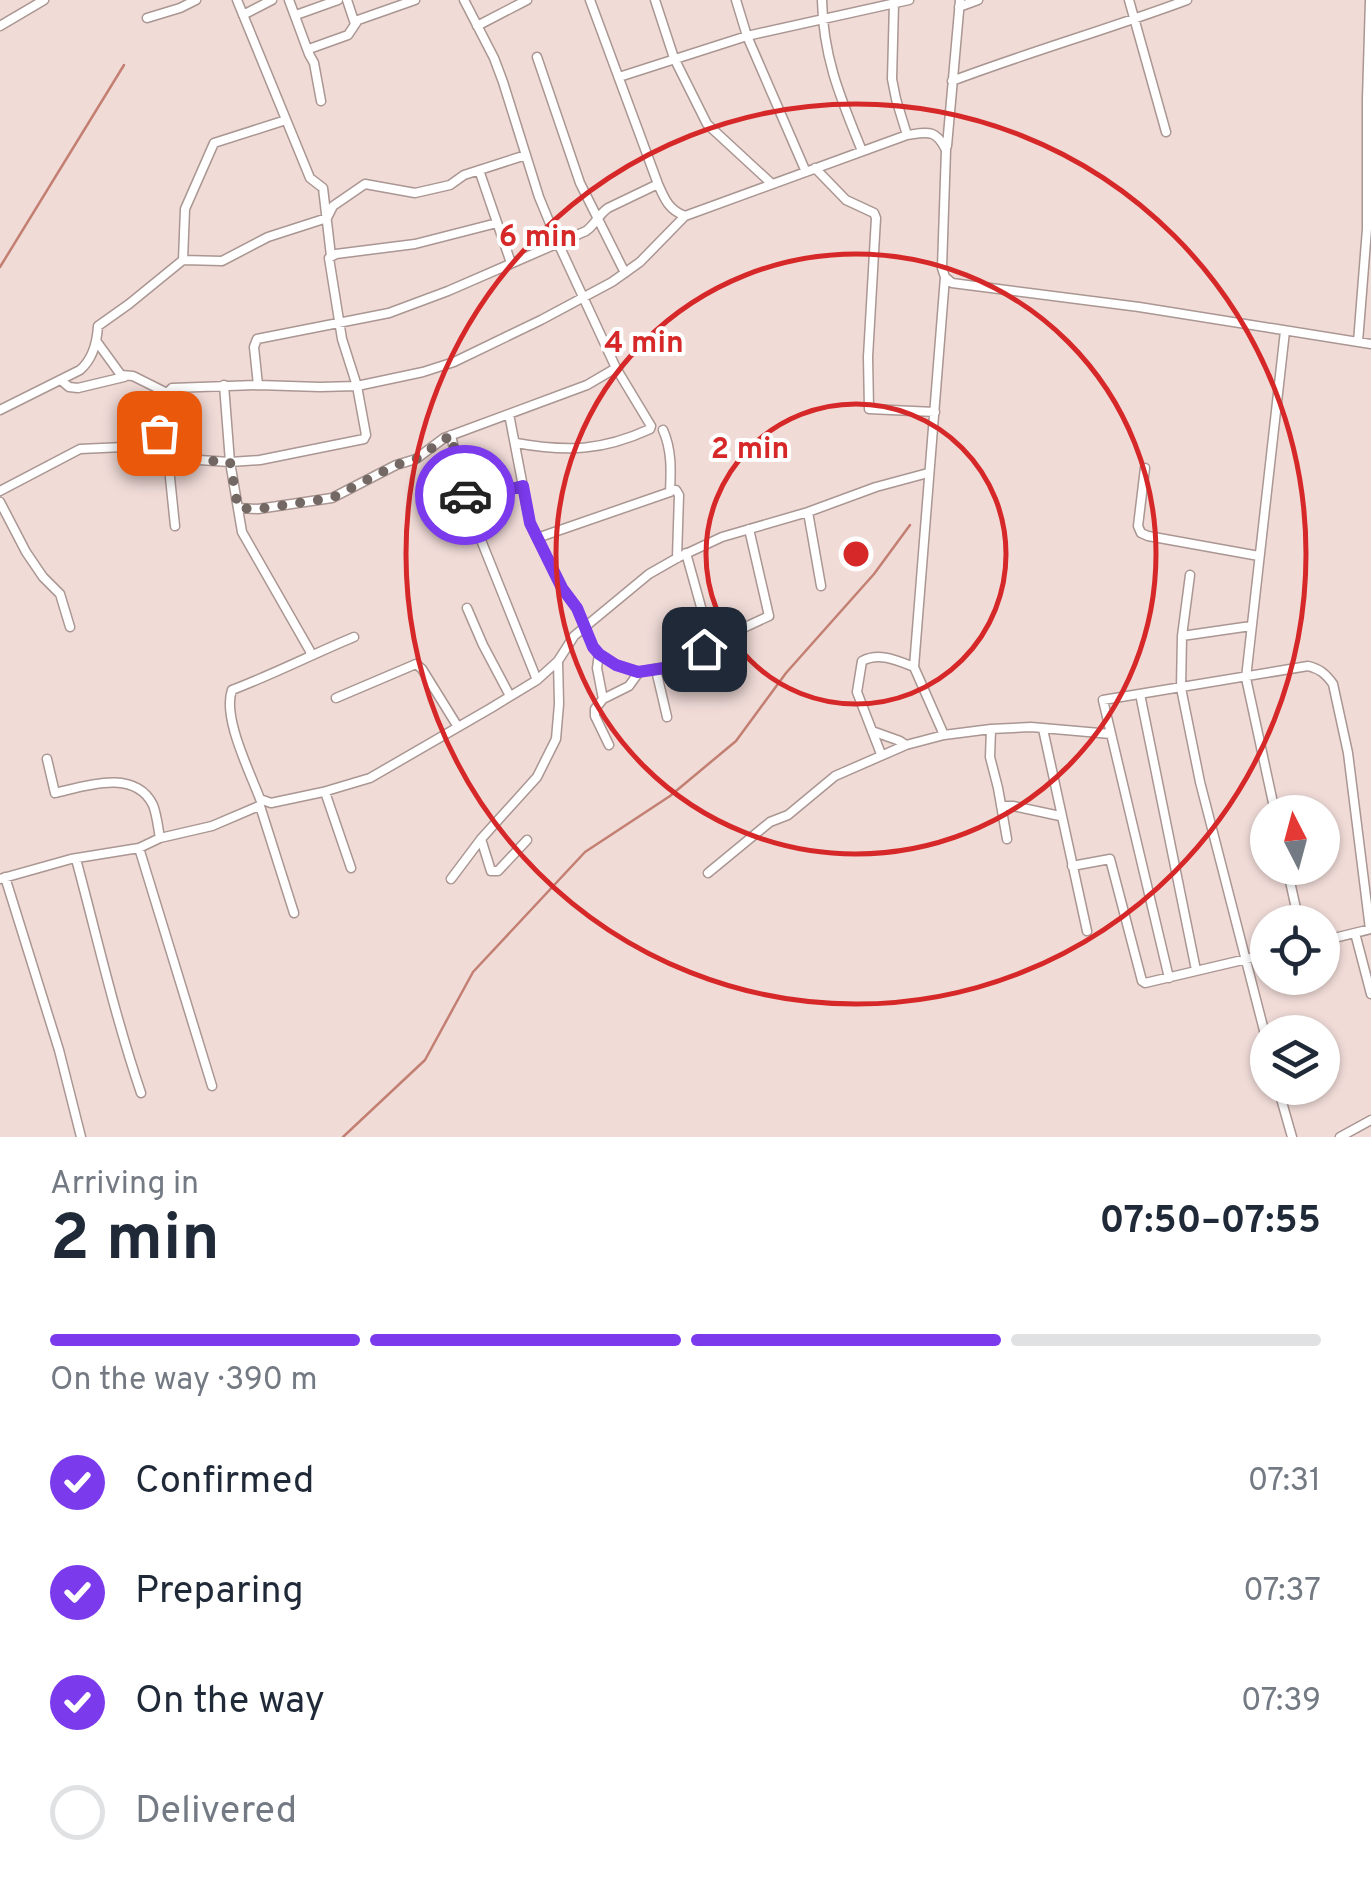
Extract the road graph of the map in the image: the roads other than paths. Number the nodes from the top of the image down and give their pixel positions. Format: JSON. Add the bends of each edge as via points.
{"nodes":[{"id":1,"x":44,"y":0,"type":"edge"},
{"id":2,"x":196,"y":0,"type":"edge"},
{"id":3,"x":237,"y":0,"type":"edge"},
{"id":4,"x":272,"y":0,"type":"edge"},
{"id":5,"x":289,"y":0,"type":"edge"},
{"id":6,"x":338,"y":0,"type":"edge"},
{"id":7,"x":347,"y":0,"type":"edge"},
{"id":8,"x":415,"y":0,"type":"edge"},
{"id":9,"x":464,"y":0,"type":"edge"},
{"id":10,"x":527,"y":0,"type":"edge"},
{"id":11,"x":590,"y":0,"type":"edge"},
{"id":12,"x":655,"y":0,"type":"edge"},
{"id":13,"x":736,"y":0,"type":"edge"},
{"id":14,"x":822,"y":0,"type":"edge"},
{"id":15,"x":909,"y":0,"type":"edge"},
{"id":16,"x":978,"y":0,"type":"edge"},
{"id":17,"x":1129,"y":0,"type":"edge"},
{"id":18,"x":1187,"y":0,"type":"edge"},
{"id":19,"x":1370,"y":0,"type":"edge"},
{"id":20,"x":891,"y":2,"type":"edge"},
{"id":21,"x":959,"y":4,"type":"edge"},
{"id":22,"x":243,"y":16,"type":"junction"},
{"id":23,"x":296,"y":16,"type":"junction"},
{"id":24,"x":148,"y":18,"type":"dead end"},
{"id":25,"x":822,"y":19,"type":"junction"},
{"id":26,"x":1135,"y":20,"type":"junction"},
{"id":27,"x":355,"y":24,"type":"junction"},
{"id":28,"x":0,"y":26,"type":"edge"},
{"id":29,"x":477,"y":26,"type":"junction"},
{"id":30,"x":748,"y":36,"type":"junction"},
{"id":31,"x":309,"y":54,"type":"junction"},
{"id":32,"x":536,"y":57,"type":"dead end"},
{"id":33,"x":674,"y":58,"type":"junction"},
{"id":34,"x":619,"y":77,"type":"junction"},
{"id":35,"x":952,"y":82,"type":"junction"},
{"id":36,"x":320,"y":101,"type":"dead end"},
{"id":37,"x":286,"y":120,"type":"junction"},
{"id":38,"x":1166,"y":132,"type":"dead end"},
{"id":39,"x":906,"y":135,"type":"junction"},
{"id":40,"x":946,"y":150,"type":"junction"},
{"id":41,"x":862,"y":151,"type":"junction"},
{"id":42,"x":526,"y":155,"type":"junction"},
{"id":43,"x":479,"y":170,"type":"junction"},
{"id":44,"x":810,"y":170,"type":"junction"},
{"id":45,"x":658,"y":184,"type":"junction"},
{"id":46,"x":772,"y":184,"type":"junction"},
{"id":47,"x":685,"y":216,"type":"junction"},
{"id":48,"x":327,"y":218,"type":"junction"},
{"id":49,"x":597,"y":220,"type":"junction"},
{"id":50,"x":497,"y":222,"type":"junction"},
{"id":51,"x":558,"y":243,"type":"junction"},
{"id":52,"x":331,"y":256,"type":"junction"},
{"id":53,"x":183,"y":260,"type":"junction"},
{"id":54,"x":511,"y":263,"type":"junction"},
{"id":55,"x":626,"y":273,"type":"junction"},
{"id":56,"x":945,"y":276,"type":"junction"},
{"id":57,"x":584,"y":296,"type":"junction"},
{"id":58,"x":339,"y":324,"type":"junction"},
{"id":59,"x":1285,"y":331,"type":"junction"},
{"id":60,"x":97,"y":342,"type":"junction"},
{"id":61,"x":1358,"y":342,"type":"junction"},
{"id":62,"x":1371,"y":344,"type":"edge"},
{"id":63,"x":616,"y":368,"type":"junction"},
{"id":64,"x":134,"y":376,"type":"junction"},
{"id":65,"x":62,"y":381,"type":"junction"},
{"id":66,"x":258,"y":384,"type":"junction"},
{"id":67,"x":224,"y":385,"type":"junction"},
{"id":68,"x":357,"y":386,"type":"junction"},
{"id":69,"x":167,"y":393,"type":"junction"},
{"id":70,"x":0,"y":410,"type":"edge"},
{"id":71,"x":934,"y":412,"type":"junction"},
{"id":72,"x":509,"y":414,"type":"junction"},
{"id":73,"x":662,"y":430,"type":"dead end"},
{"id":74,"x":159,"y":433,"type":"junction"},
{"id":75,"x":451,"y":435,"type":"junction"},
{"id":76,"x":516,"y":442,"type":"junction"},
{"id":77,"x":168,"y":458,"type":"junction"},
{"id":78,"x":230,"y":462,"type":"junction"},
{"id":79,"x":1145,"y":468,"type":"dead end"},
{"id":80,"x":928,"y":473,"type":"junction"},
{"id":81,"x":523,"y":486,"type":"junction"},
{"id":82,"x":671,"y":490,"type":"junction"},
{"id":83,"x":0,"y":492,"type":"edge"},
{"id":84,"x":0,"y":502,"type":"edge"},
{"id":85,"x":469,"y":506,"type":"junction"},
{"id":86,"x":238,"y":508,"type":"junction"},
{"id":87,"x":808,"y":512,"type":"junction"},
{"id":88,"x":174,"y":526,"type":"dead end"},
{"id":89,"x":749,"y":528,"type":"junction"},
{"id":90,"x":537,"y":538,"type":"junction"},
{"id":91,"x":686,"y":554,"type":"junction"},
{"id":92,"x":1260,"y":556,"type":"junction"},
{"id":93,"x":677,"y":558,"type":"junction"},
{"id":94,"x":1190,"y":575,"type":"dead end"},
{"id":95,"x":821,"y":586,"type":"dead end"},
{"id":96,"x":467,"y":608,"type":"dead end"},
{"id":97,"x":70,"y":626,"type":"dead end"},
{"id":98,"x":1252,"y":626,"type":"junction"},
{"id":99,"x":585,"y":628,"type":"junction"},
{"id":100,"x":1182,"y":636,"type":"junction"},
{"id":101,"x":354,"y":637,"type":"dead end"},
{"id":102,"x":711,"y":643,"type":"junction"},
{"id":103,"x":599,"y":654,"type":"junction"},
{"id":104,"x":310,"y":655,"type":"junction"},
{"id":105,"x":558,"y":661,"type":"junction"},
{"id":106,"x":914,"y":667,"type":"junction"},
{"id":107,"x":656,"y":670,"type":"junction"},
{"id":108,"x":638,"y":672,"type":"junction"},
{"id":109,"x":1246,"y":678,"type":"junction"},
{"id":110,"x":537,"y":680,"type":"junction"},
{"id":111,"x":1181,"y":688,"type":"junction"},
{"id":112,"x":1140,"y":694,"type":"junction"},
{"id":113,"x":510,"y":696,"type":"junction"},
{"id":114,"x":336,"y":698,"type":"dead end"},
{"id":115,"x":603,"y":699,"type":"junction"},
{"id":116,"x":667,"y":717,"type":"dead end"},
{"id":117,"x":458,"y":727,"type":"junction"},
{"id":118,"x":991,"y":729,"type":"junction"},
{"id":119,"x":1042,"y":729,"type":"junction"},
{"id":120,"x":872,"y":731,"type":"junction"},
{"id":121,"x":1111,"y":734,"type":"junction"},
{"id":122,"x":944,"y":735,"type":"junction"},
{"id":123,"x":608,"y":745,"type":"dead end"},
{"id":124,"x":906,"y":746,"type":"junction"},
{"id":125,"x":881,"y":754,"type":"junction"},
{"id":126,"x":47,"y":760,"type":"dead end"},
{"id":127,"x":325,"y":792,"type":"junction"},
{"id":128,"x":1271,"y":795,"type":"edge"},
{"id":129,"x":261,"y":804,"type":"junction"},
{"id":130,"x":1002,"y":806,"type":"junction"},
{"id":131,"x":1060,"y":816,"type":"junction"},
{"id":132,"x":160,"y":838,"type":"junction"},
{"id":133,"x":482,"y":839,"type":"junction"},
{"id":134,"x":1007,"y":839,"type":"dead end"},
{"id":135,"x":526,"y":840,"type":"dead end"},
{"id":136,"x":139,"y":848,"type":"junction"},
{"id":137,"x":76,"y":860,"type":"junction"},
{"id":138,"x":1072,"y":866,"type":"junction"},
{"id":139,"x":351,"y":868,"type":"dead end"},
{"id":140,"x":708,"y":873,"type":"dead end"},
{"id":141,"x":2,"y":878,"type":"edge"},
{"id":142,"x":451,"y":878,"type":"dead end"},
{"id":143,"x":294,"y":913,"type":"dead end"},
{"id":144,"x":1370,"y":929,"type":"edge"},
{"id":145,"x":1086,"y":931,"type":"dead end"},
{"id":146,"x":1355,"y":933,"type":"junction"},
{"id":147,"x":1340,"y":937,"type":"edge"},
{"id":148,"x":1250,"y":958,"type":"edge"},
{"id":149,"x":1246,"y":959,"type":"junction"},
{"id":150,"x":1196,"y":970,"type":"junction"},
{"id":151,"x":1169,"y":978,"type":"junction"},
{"id":152,"x":1371,"y":994,"type":"edge"},
{"id":153,"x":1260,"y":1015,"type":"edge"},
{"id":154,"x":212,"y":1086,"type":"dead end"},
{"id":155,"x":141,"y":1093,"type":"dead end"},
{"id":156,"x":1283,"y":1105,"type":"edge"},
{"id":157,"x":1371,"y":1120,"type":"edge"},
{"id":158,"x":81,"y":1137,"type":"edge"},
{"id":159,"x":1292,"y":1137,"type":"edge"},
{"id":160,"x":1341,"y":1137,"type":"edge"}],
"edges":[{"from":1,"to":28,"type":"street"},
{"from":2,"to":24,"type":"street"},
{"from":3,"to":22,"type":"street"},
{"from":4,"to":22,"type":"street"},
{"from":5,"to":23,"type":"street"},
{"from":6,"to":23,"type":"street"},
{"from":7,"to":27,"type":"street"},
{"from":8,"to":27,"type":"street"},
{"from":9,"to":29,"type":"street"},
{"from":10,"to":29,"type":"street"},
{"from":11,"to":34,"type":"street"},
{"from":12,"to":33,"type":"street"},
{"from":13,"to":30,"type":"street"},
{"from":14,"to":25,"type":"street"},
{"from":15,"to":20,"type":"street"},
{"from":16,"to":21,"type":"street"},
{"from":17,"to":26,"type":"street"},
{"from":18,"to":26,"type":"street"},
{"from":19,"to":61,"type":"street","via":[[1367,229]]},
{"from":20,"to":25,"type":"street"},
{"from":20,"to":39,"type":"street","via":[[892,78]]},
{"from":21,"to":35,"type":"street"},
{"from":22,"to":37,"type":"street"},
{"from":23,"to":31,"type":"street"},
{"from":25,"to":30,"type":"street"},
{"from":25,"to":41,"type":"street","via":[[833,80]]},
{"from":26,"to":35,"type":"street"},
{"from":26,"to":38,"type":"street"},
{"from":27,"to":31,"type":"street","via":[[348,36]]},
{"from":29,"to":42,"type":"street"},
{"from":30,"to":33,"type":"street"},
{"from":30,"to":44,"type":"street"},
{"from":31,"to":36,"type":"street"},
{"from":32,"to":49,"type":"street"},
{"from":33,"to":34,"type":"street"},
{"from":33,"to":46,"type":"street","via":[[712,131]]},
{"from":34,"to":45,"type":"street"},
{"from":35,"to":40,"type":"street"},
{"from":37,"to":48,"type":"street","via":[[310,178],[322,188]]},
{"from":37,"to":53,"type":"street","via":[[214,143],[185,209]]},
{"from":39,"to":40,"type":"street","via":[[928,132]]},
{"from":39,"to":41,"type":"street"},
{"from":40,"to":56,"type":"street"},
{"from":41,"to":44,"type":"street"},
{"from":42,"to":43,"type":"street"},
{"from":42,"to":51,"type":"street"},
{"from":43,"to":48,"type":"street","via":[[415,193],[364,184]]},
{"from":43,"to":50,"type":"street"},
{"from":44,"to":46,"type":"street"},
{"from":44,"to":71,"type":"street","via":[[876,218],[870,409]]},
{"from":45,"to":47,"type":"street","via":[[667,204]]},
{"from":45,"to":49,"type":"street"},
{"from":46,"to":47,"type":"street"},
{"from":47,"to":55,"type":"street"},
{"from":48,"to":52,"type":"street"},
{"from":48,"to":53,"type":"street","via":[[222,261]]},
{"from":49,"to":51,"type":"street"},
{"from":49,"to":55,"type":"street"},
{"from":50,"to":52,"type":"street","via":[[416,244]]},
{"from":50,"to":54,"type":"street"},
{"from":51,"to":54,"type":"street"},
{"from":51,"to":57,"type":"street"},
{"from":52,"to":58,"type":"street"},
{"from":53,"to":60,"type":"street","via":[[98,326]]},
{"from":54,"to":58,"type":"street","via":[[389,314]]},
{"from":55,"to":57,"type":"street"},
{"from":56,"to":59,"type":"street","via":[[952,283]]},
{"from":56,"to":71,"type":"street"},
{"from":57,"to":63,"type":"street"},
{"from":57,"to":68,"type":"street","via":[[454,362]]},
{"from":58,"to":66,"type":"street","via":[[257,339]]},
{"from":58,"to":68,"type":"street"},
{"from":59,"to":61,"type":"street"},
{"from":59,"to":92,"type":"street"},
{"from":60,"to":64,"type":"street","via":[[121,375]]},
{"from":60,"to":65,"type":"street","via":[[86,365]]},
{"from":61,"to":62,"type":"street"},
{"from":63,"to":72,"type":"street"},
{"from":63,"to":76,"type":"street","via":[[650,429],[599,448]]},
{"from":64,"to":65,"type":"street","via":[[78,388]]},
{"from":64,"to":69,"type":"street"},
{"from":65,"to":70,"type":"street"},
{"from":66,"to":67,"type":"street"},
{"from":66,"to":68,"type":"street"},
{"from":67,"to":69,"type":"street","via":[[179,386]]},
{"from":67,"to":78,"type":"street"},
{"from":68,"to":78,"type":"street","via":[[364,439]]},
{"from":69,"to":74,"type":"street"},
{"from":71,"to":80,"type":"street"},
{"from":72,"to":75,"type":"street"},
{"from":72,"to":76,"type":"street"},
{"from":73,"to":82,"type":"street"},
{"from":74,"to":77,"type":"street"},
{"from":74,"to":83,"type":"street","via":[[146,446],[80,449]]},
{"from":75,"to":85,"type":"street"},
{"from":75,"to":86,"type":"street","via":[[332,498]]},
{"from":76,"to":81,"type":"street"},
{"from":77,"to":78,"type":"street"},
{"from":77,"to":88,"type":"street"},
{"from":78,"to":86,"type":"street"},
{"from":79,"to":92,"type":"street","via":[[1141,533]]},
{"from":80,"to":87,"type":"street"},
{"from":80,"to":106,"type":"street"},
{"from":81,"to":85,"type":"street"},
{"from":81,"to":90,"type":"street"},
{"from":82,"to":90,"type":"street"},
{"from":82,"to":93,"type":"street","via":[[679,495]]},
{"from":84,"to":97,"type":"street","via":[[26,552],[60,594]]},
{"from":85,"to":110,"type":"street"},
{"from":86,"to":104,"type":"street","via":[[242,532]]},
{"from":87,"to":89,"type":"street"},
{"from":87,"to":95,"type":"street"},
{"from":89,"to":91,"type":"street"},
{"from":89,"to":102,"type":"street","via":[[769,616]]},
{"from":90,"to":99,"type":"street"},
{"from":91,"to":93,"type":"street"},
{"from":91,"to":102,"type":"street"},
{"from":92,"to":98,"type":"street"},
{"from":93,"to":99,"type":"street"},
{"from":94,"to":100,"type":"street"},
{"from":96,"to":113,"type":"street"},
{"from":98,"to":100,"type":"street"},
{"from":98,"to":109,"type":"street"},
{"from":99,"to":103,"type":"street"},
{"from":99,"to":105,"type":"street"},
{"from":100,"to":111,"type":"street"},
{"from":101,"to":104,"type":"street"},
{"from":102,"to":107,"type":"street"},
{"from":103,"to":108,"type":"street"},
{"from":103,"to":115,"type":"street"},
{"from":104,"to":129,"type":"street","via":[[229,694],[231,719]]},
{"from":105,"to":110,"type":"street"},
{"from":105,"to":133,"type":"street","via":[[556,739],[537,777]]},
{"from":106,"to":120,"type":"street","via":[[882,656],[862,660],[857,692]]},
{"from":106,"to":122,"type":"street"},
{"from":107,"to":108,"type":"street"},
{"from":107,"to":116,"type":"street"},
{"from":108,"to":115,"type":"street"},
{"from":109,"to":111,"type":"street"},
{"from":109,"to":128,"type":"street"},
{"from":109,"to":144,"type":"street","via":[[1308,666],[1332,684],[1348,753]]},
{"from":110,"to":113,"type":"street"},
{"from":111,"to":112,"type":"street"},
{"from":111,"to":149,"type":"street"},
{"from":112,"to":121,"type":"street","via":[[1103,700]]},
{"from":112,"to":150,"type":"street"},
{"from":113,"to":117,"type":"street"},
{"from":114,"to":117,"type":"street","via":[[416,664]]},
{"from":115,"to":123,"type":"street","via":[[596,716]]},
{"from":117,"to":127,"type":"street","via":[[370,778]]},
{"from":118,"to":119,"type":"street"},
{"from":118,"to":122,"type":"street"},
{"from":118,"to":130,"type":"street"},
{"from":119,"to":121,"type":"street"},
{"from":119,"to":131,"type":"street"},
{"from":120,"to":124,"type":"street"},
{"from":120,"to":125,"type":"street"},
{"from":121,"to":151,"type":"street"},
{"from":122,"to":124,"type":"street"},
{"from":124,"to":125,"type":"street"},
{"from":125,"to":140,"type":"street","via":[[835,776]]},
{"from":126,"to":132,"type":"street","via":[[55,793],[112,782],[137,788],[152,803]]},
{"from":127,"to":129,"type":"street"},
{"from":127,"to":139,"type":"street"},
{"from":129,"to":132,"type":"street","via":[[212,826]]},
{"from":129,"to":143,"type":"street"},
{"from":130,"to":131,"type":"street"},
{"from":130,"to":134,"type":"street"},
{"from":131,"to":138,"type":"street"},
{"from":132,"to":136,"type":"street"},
{"from":133,"to":135,"type":"street","via":[[491,872]]},
{"from":133,"to":142,"type":"street"},
{"from":136,"to":137,"type":"street"},
{"from":136,"to":154,"type":"street"},
{"from":137,"to":141,"type":"street"},
{"from":137,"to":155,"type":"street"},
{"from":138,"to":145,"type":"street"},
{"from":138,"to":151,"type":"street","via":[[1110,860],[1142,981]]},
{"from":141,"to":158,"type":"street"},
{"from":144,"to":146,"type":"street"},
{"from":146,"to":147,"type":"street"},
{"from":146,"to":152,"type":"street"},
{"from":148,"to":149,"type":"street"},
{"from":149,"to":150,"type":"street"},
{"from":149,"to":153,"type":"street"},
{"from":150,"to":151,"type":"street"},
{"from":156,"to":159,"type":"street"},
{"from":157,"to":160,"type":"street"}]}
